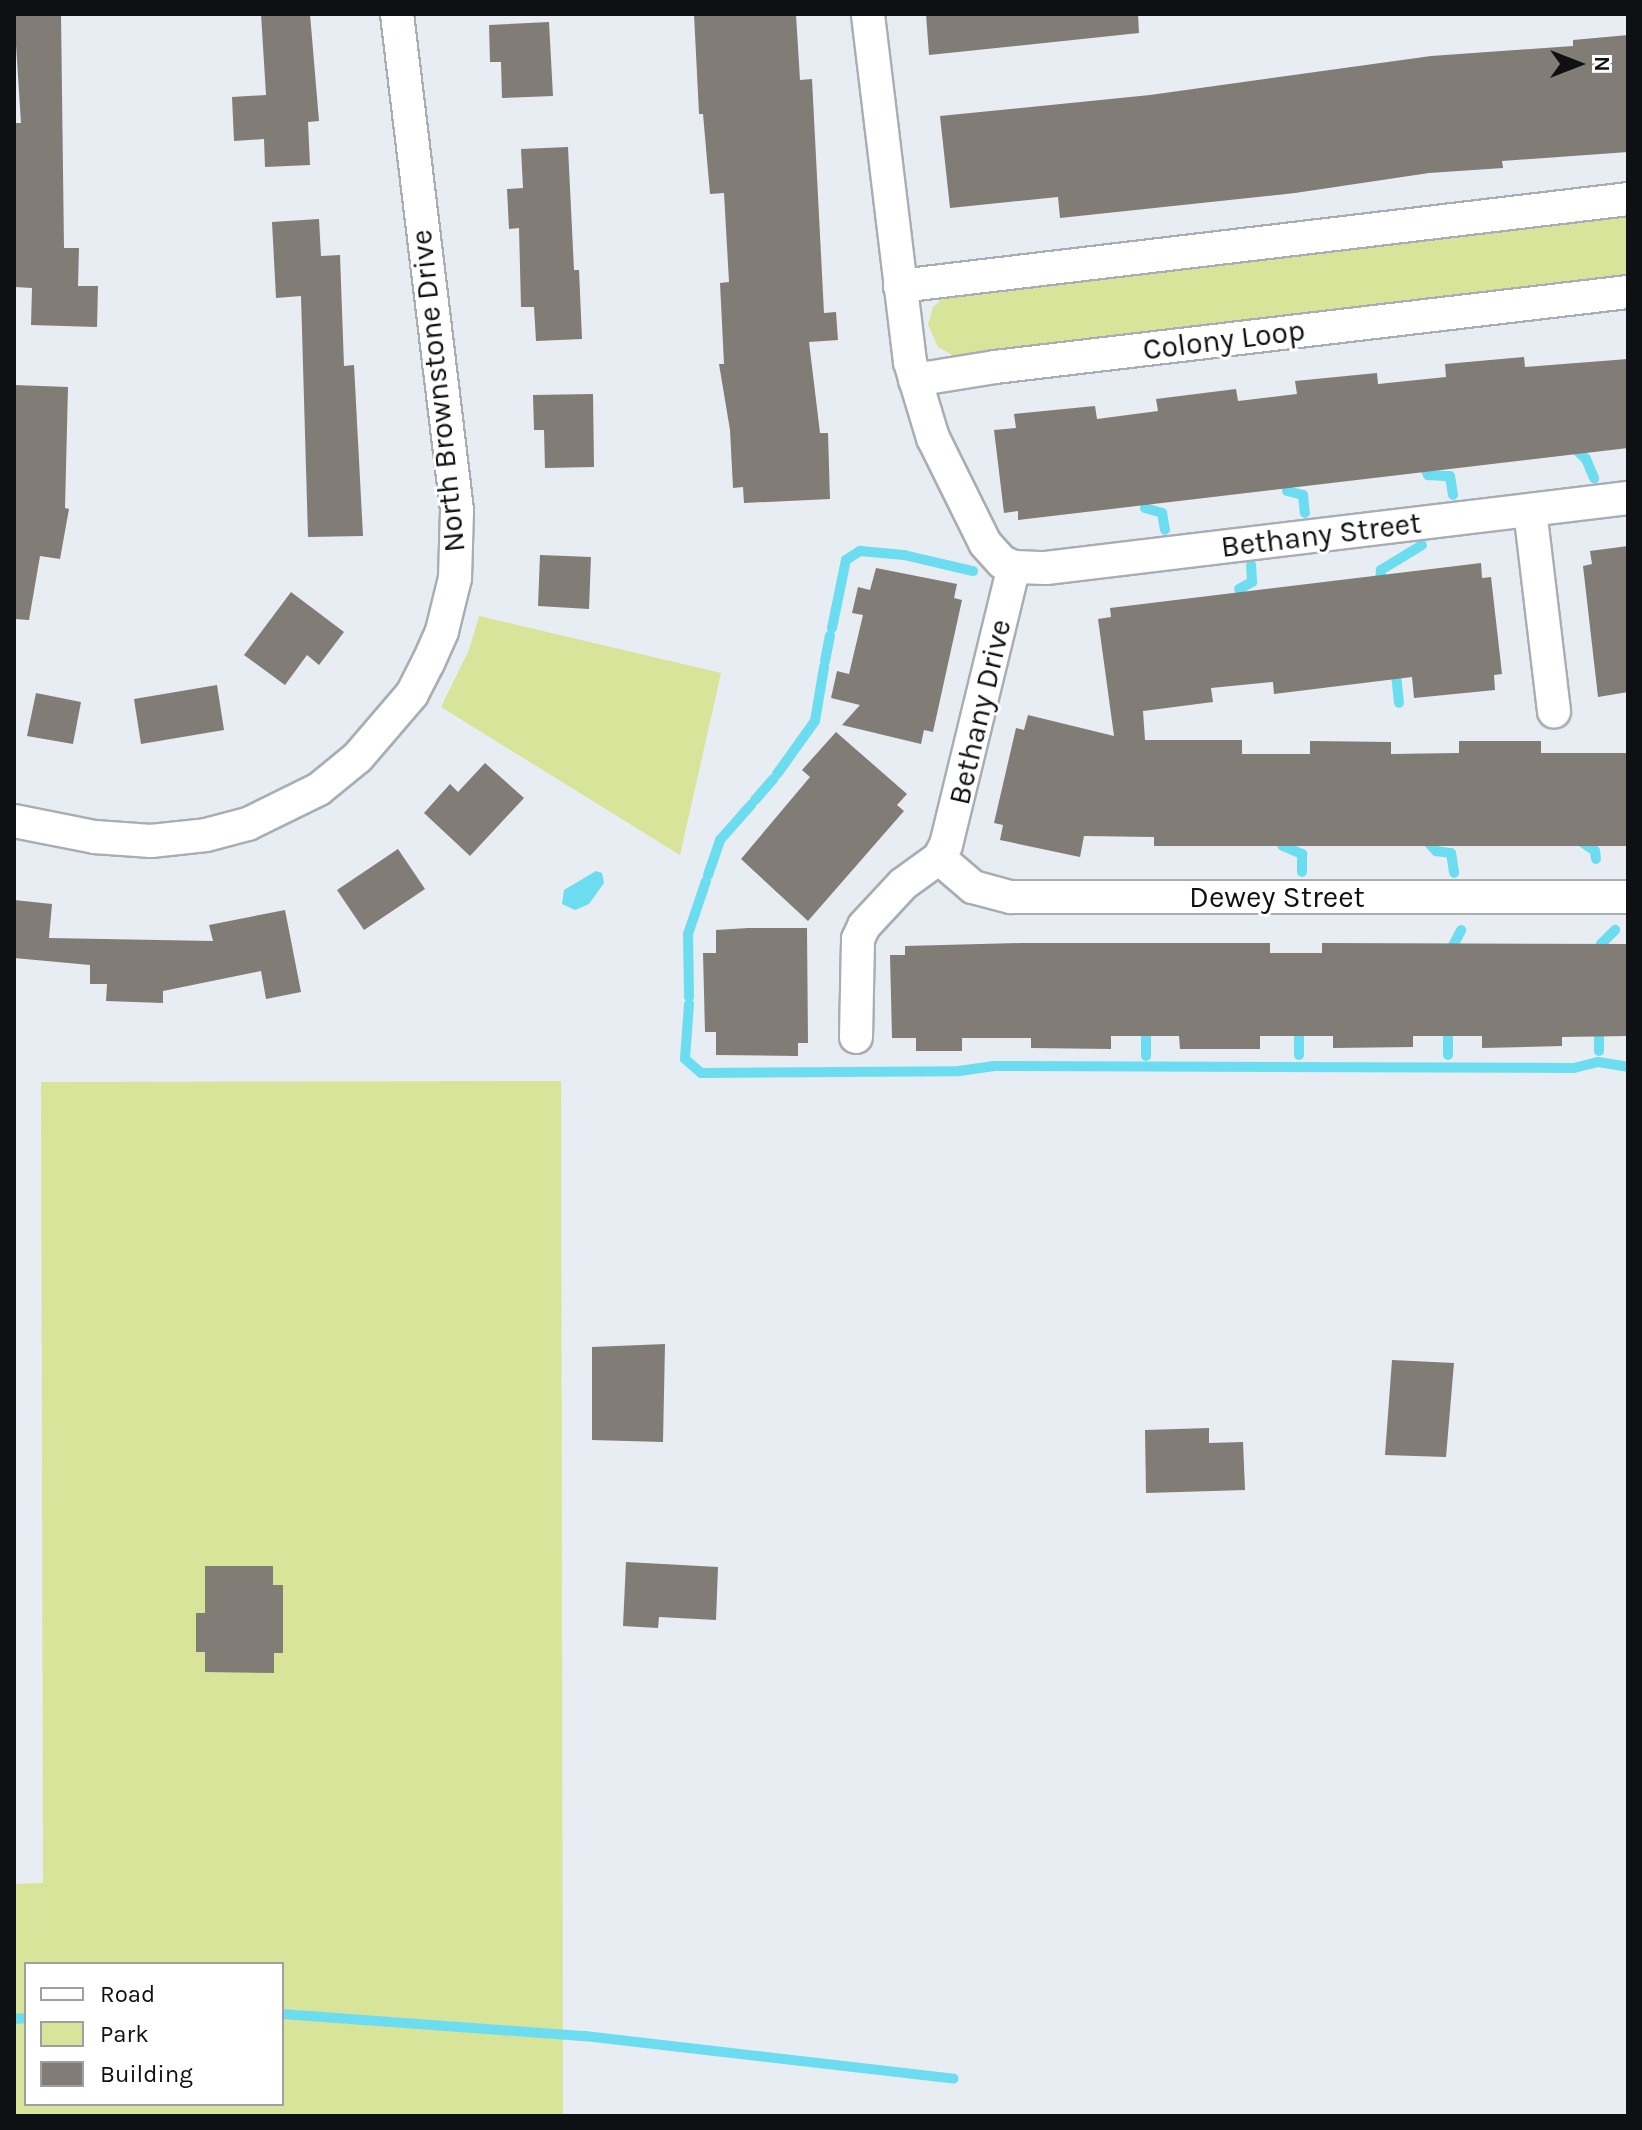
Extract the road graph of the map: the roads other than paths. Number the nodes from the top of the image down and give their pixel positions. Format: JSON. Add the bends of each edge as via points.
{"nodes":[{"id":1,"x":397,"y":14,"type":"edge"},
{"id":2,"x":868,"y":14,"type":"edge"},
{"id":3,"x":1628,"y":199,"type":"edge"},
{"id":4,"x":900,"y":286,"type":"junction"},
{"id":5,"x":1628,"y":292,"type":"edge"},
{"id":6,"x":915,"y":380,"type":"junction"},
{"id":7,"x":1628,"y":498,"type":"edge"},
{"id":8,"x":1530,"y":510,"type":"junction"},
{"id":9,"x":1014,"y":567,"type":"junction"},
{"id":10,"x":1554,"y":712,"type":"dead end"},
{"id":11,"x":14,"y":821,"type":"edge"},
{"id":12,"x":939,"y":858,"type":"junction"},
{"id":13,"x":1628,"y":897,"type":"edge"},
{"id":14,"x":856,"y":1037,"type":"dead end"}],
"edges":[{"from":1,"to":11,"type":"street","name":"North Brownstone Drive","via":[[458,534],[452,597],[428,663],[412,694],[358,757],[312,794],[248,824],[151,841]]},
{"from":2,"to":4,"type":"street"},
{"from":3,"to":4,"type":"street"},
{"from":4,"to":6,"type":"street"},
{"from":5,"to":6,"type":"street","name":"Colony Loop"},
{"from":6,"to":9,"type":"street","via":[[933,438],[985,543]]},
{"from":7,"to":8,"type":"street","name":"Bethany Street"},
{"from":8,"to":9,"type":"street","name":"Bethany Street","via":[[1046,568]]},
{"from":8,"to":10,"type":"street"},
{"from":9,"to":12,"type":"street","name":"Bethany Drive","via":[[952,828]]},
{"from":12,"to":13,"type":"street","name":"Dewey Street","via":[[973,887],[1011,897]]},
{"from":12,"to":14,"type":"street","via":[[903,884],[861,932]]}]}
